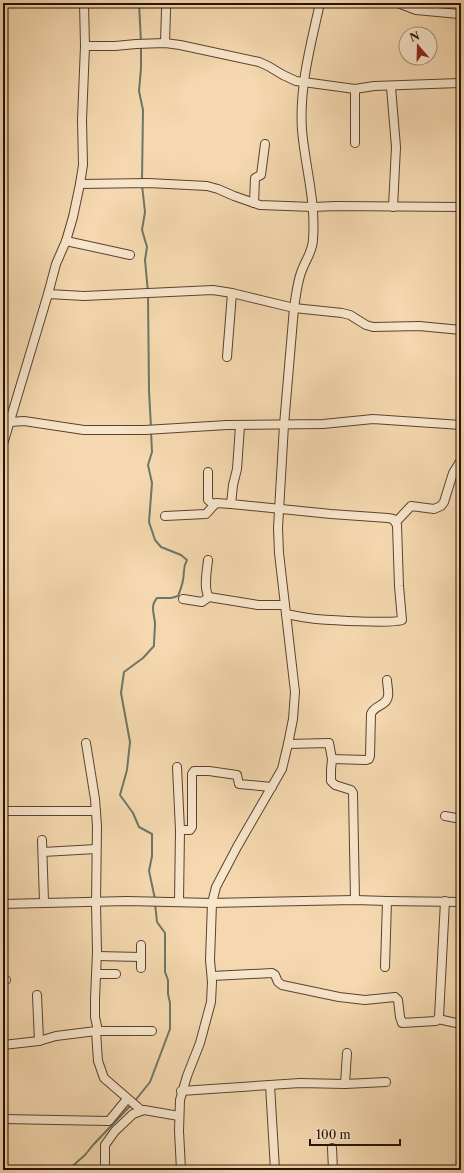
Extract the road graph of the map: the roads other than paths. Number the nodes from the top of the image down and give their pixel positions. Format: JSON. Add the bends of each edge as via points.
{"nodes":[{"id":1,"x":84,"y":3,"type":"edge"},
{"id":2,"x":320,"y":3,"type":"edge"},
{"id":3,"x":398,"y":3,"type":"edge"},
{"id":4,"x":166,"y":10,"type":"dead end"},
{"id":5,"x":459,"y":14,"type":"dead end"},
{"id":6,"x":165,"y":43,"type":"junction"},
{"id":7,"x":85,"y":46,"type":"junction"},
{"id":8,"x":303,"y":83,"type":"junction"},
{"id":9,"x":460,"y":83,"type":"dead end"},
{"id":10,"x":391,"y":87,"type":"junction"},
{"id":11,"x":355,"y":89,"type":"junction"},
{"id":12,"x":355,"y":143,"type":"dead end"},
{"id":13,"x":265,"y":144,"type":"dead end"},
{"id":14,"x":80,"y":184,"type":"junction"},
{"id":15,"x":254,"y":204,"type":"junction"},
{"id":16,"x":313,"y":207,"type":"junction"},
{"id":17,"x":393,"y":207,"type":"junction"},
{"id":18,"x":461,"y":207,"type":"edge"},
{"id":19,"x":66,"y":241,"type":"junction"},
{"id":20,"x":130,"y":255,"type":"dead end"},
{"id":21,"x":232,"y":293,"type":"junction"},
{"id":22,"x":48,"y":294,"type":"junction"},
{"id":23,"x":294,"y":308,"type":"junction"},
{"id":24,"x":461,"y":330,"type":"edge"},
{"id":25,"x":227,"y":357,"type":"dead end"},
{"id":26,"x":10,"y":422,"type":"junction"},
{"id":27,"x":284,"y":425,"type":"junction"},
{"id":28,"x":461,"y":425,"type":"edge"},
{"id":29,"x":240,"y":426,"type":"junction"},
{"id":30,"x":3,"y":444,"type":"edge"},
{"id":31,"x":461,"y":460,"type":"edge"},
{"id":32,"x":208,"y":472,"type":"dead end"},
{"id":33,"x":232,"y":504,"type":"junction"},
{"id":34,"x":214,"y":505,"type":"junction"},
{"id":35,"x":279,"y":508,"type":"junction"},
{"id":36,"x":165,"y":516,"type":"dead end"},
{"id":37,"x":396,"y":522,"type":"junction"},
{"id":38,"x":208,"y":560,"type":"dead end"},
{"id":39,"x":209,"y":597,"type":"junction"},
{"id":40,"x":183,"y":599,"type":"dead end"},
{"id":41,"x":284,"y":604,"type":"junction"},
{"id":42,"x":286,"y":614,"type":"junction"},
{"id":43,"x":387,"y":680,"type":"dead end"},
{"id":44,"x":86,"y":742,"type":"dead end"},
{"id":45,"x":288,"y":744,"type":"junction"},
{"id":46,"x":332,"y":759,"type":"junction"},
{"id":47,"x":177,"y":767,"type":"dead end"},
{"id":48,"x":272,"y":787,"type":"junction"},
{"id":49,"x":3,"y":811,"type":"edge"},
{"id":50,"x":96,"y":811,"type":"junction"},
{"id":51,"x":445,"y":816,"type":"dead end"},
{"id":52,"x":461,"y":820,"type":"edge"},
{"id":53,"x":180,"y":830,"type":"junction"},
{"id":54,"x":42,"y":840,"type":"dead end"},
{"id":55,"x":96,"y":849,"type":"junction"},
{"id":56,"x":43,"y":852,"type":"junction"},
{"id":57,"x":355,"y":900,"type":"junction"},
{"id":58,"x":387,"y":901,"type":"junction"},
{"id":59,"x":445,"y":901,"type":"junction"},
{"id":60,"x":44,"y":902,"type":"junction"},
{"id":61,"x":179,"y":902,"type":"junction"},
{"id":62,"x":461,"y":902,"type":"edge"},
{"id":63,"x":96,"y":903,"type":"junction"},
{"id":64,"x":212,"y":903,"type":"junction"},
{"id":65,"x":3,"y":904,"type":"edge"},
{"id":66,"x":141,"y":945,"type":"dead end"},
{"id":67,"x":97,"y":956,"type":"junction"},
{"id":68,"x":141,"y":956,"type":"junction"},
{"id":69,"x":385,"y":967,"type":"dead end"},
{"id":70,"x":141,"y":968,"type":"dead end"},
{"id":71,"x":96,"y":974,"type":"junction"},
{"id":72,"x":116,"y":974,"type":"dead end"},
{"id":73,"x":212,"y":976,"type":"junction"},
{"id":74,"x":37,"y":996,"type":"dead end"},
{"id":75,"x":438,"y":1019,"type":"junction"},
{"id":76,"x":461,"y":1024,"type":"edge"},
{"id":77,"x":97,"y":1031,"type":"junction"},
{"id":78,"x":152,"y":1031,"type":"dead end"},
{"id":79,"x":39,"y":1041,"type":"junction"},
{"id":80,"x":3,"y":1045,"type":"edge"},
{"id":81,"x":348,"y":1053,"type":"dead end"},
{"id":82,"x":386,"y":1082,"type":"dead end"},
{"id":83,"x":345,"y":1084,"type":"junction"},
{"id":84,"x":270,"y":1085,"type":"junction"},
{"id":85,"x":181,"y":1091,"type":"junction"},
{"id":86,"x":127,"y":1099,"type":"junction"},
{"id":87,"x":139,"y":1108,"type":"junction"},
{"id":88,"x":179,"y":1116,"type":"junction"},
{"id":89,"x":3,"y":1119,"type":"edge"},
{"id":90,"x":332,"y":1148,"type":"dead end"},
{"id":91,"x":105,"y":1170,"type":"edge"},
{"id":92,"x":181,"y":1170,"type":"edge"},
{"id":93,"x":275,"y":1170,"type":"edge"},
{"id":94,"x":333,"y":1170,"type":"edge"}],
"edges":[{"from":1,"to":7,"type":"street"},
{"from":2,"to":8,"type":"street"},
{"from":3,"to":5,"type":"street","via":[[416,10]]},
{"from":4,"to":6,"type":"street"},
{"from":6,"to":7,"type":"street"},
{"from":6,"to":8,"type":"street","via":[[259,62]]},
{"from":7,"to":14,"type":"street"},
{"from":8,"to":11,"type":"street"},
{"from":8,"to":16,"type":"street","via":[[302,131]]},
{"from":9,"to":10,"type":"street"},
{"from":10,"to":11,"type":"street"},
{"from":10,"to":17,"type":"street","via":[[396,147]]},
{"from":11,"to":12,"type":"street"},
{"from":13,"to":15,"type":"street","via":[[261,176],[255,178]]},
{"from":14,"to":15,"type":"street","via":[[207,186]]},
{"from":14,"to":19,"type":"street"},
{"from":15,"to":16,"type":"street"},
{"from":16,"to":17,"type":"street"},
{"from":16,"to":23,"type":"street","via":[[313,245],[302,270]]},
{"from":17,"to":18,"type":"street"},
{"from":19,"to":20,"type":"street"},
{"from":19,"to":22,"type":"street","via":[[56,264]]},
{"from":21,"to":22,"type":"street","via":[[213,290],[84,296]]},
{"from":21,"to":23,"type":"street"},
{"from":21,"to":25,"type":"street"},
{"from":22,"to":26,"type":"street"},
{"from":23,"to":24,"type":"street","via":[[342,313],[373,327],[419,326]]},
{"from":23,"to":27,"type":"street"},
{"from":26,"to":29,"type":"street","via":[[24,421],[84,430]]},
{"from":26,"to":30,"type":"street"},
{"from":27,"to":28,"type":"street","via":[[373,419]]},
{"from":27,"to":29,"type":"street"},
{"from":27,"to":35,"type":"street"},
{"from":29,"to":33,"type":"street"},
{"from":31,"to":37,"type":"street","via":[[453,473],[441,506],[434,509],[411,506]]},
{"from":32,"to":34,"type":"street","via":[[208,500]]},
{"from":33,"to":34,"type":"street"},
{"from":33,"to":35,"type":"street"},
{"from":34,"to":36,"type":"street","via":[[207,513]]},
{"from":35,"to":37,"type":"street","via":[[381,517]]},
{"from":35,"to":41,"type":"street","via":[[279,552]]},
{"from":37,"to":42,"type":"street","via":[[402,620],[386,622],[315,619]]},
{"from":38,"to":39,"type":"street","via":[[206,587]]},
{"from":39,"to":40,"type":"street","via":[[202,602]]},
{"from":39,"to":41,"type":"street","via":[[258,605]]},
{"from":41,"to":42,"type":"street"},
{"from":42,"to":45,"type":"street","via":[[295,692]]},
{"from":43,"to":46,"type":"street","via":[[387,700],[374,708],[371,714],[369,759]]},
{"from":44,"to":50,"type":"street"},
{"from":45,"to":46,"type":"street","via":[[327,742],[330,744]]},
{"from":45,"to":48,"type":"street","via":[[282,769]]},
{"from":46,"to":57,"type":"street","via":[[333,783],[351,790],[354,796]]},
{"from":47,"to":53,"type":"street"},
{"from":48,"to":53,"type":"street","via":[[239,784],[237,775],[209,771],[194,772],[192,827],[190,830]]},
{"from":48,"to":64,"type":"street","via":[[216,887]]},
{"from":49,"to":50,"type":"street"},
{"from":50,"to":55,"type":"street"},
{"from":51,"to":52,"type":"street"},
{"from":53,"to":61,"type":"street"},
{"from":54,"to":56,"type":"street"},
{"from":55,"to":56,"type":"street"},
{"from":55,"to":63,"type":"street"},
{"from":56,"to":60,"type":"street"},
{"from":57,"to":58,"type":"street"},
{"from":57,"to":64,"type":"street"},
{"from":58,"to":59,"type":"street"},
{"from":58,"to":69,"type":"street"},
{"from":59,"to":62,"type":"street"},
{"from":59,"to":75,"type":"street"},
{"from":60,"to":63,"type":"street"},
{"from":60,"to":65,"type":"street"},
{"from":61,"to":63,"type":"street"},
{"from":61,"to":64,"type":"street"},
{"from":63,"to":67,"type":"street"},
{"from":64,"to":73,"type":"street"},
{"from":66,"to":68,"type":"street"},
{"from":67,"to":68,"type":"street"},
{"from":67,"to":71,"type":"street"},
{"from":68,"to":70,"type":"street"},
{"from":71,"to":72,"type":"street"},
{"from":71,"to":77,"type":"street"},
{"from":73,"to":75,"type":"street","via":[[272,973],[282,985],[332,996],[365,1000],[395,997],[398,1000],[402,1023]]},
{"from":73,"to":85,"type":"street","via":[[208,1014],[200,1043]]},
{"from":74,"to":79,"type":"street"},
{"from":75,"to":76,"type":"street"},
{"from":77,"to":78,"type":"street"},
{"from":77,"to":79,"type":"street","via":[[56,1036]]},
{"from":77,"to":86,"type":"street","via":[[98,1061],[104,1078]]},
{"from":79,"to":80,"type":"street"},
{"from":81,"to":83,"type":"street"},
{"from":82,"to":83,"type":"street"},
{"from":83,"to":84,"type":"street","via":[[307,1082]]},
{"from":84,"to":85,"type":"street"},
{"from":84,"to":93,"type":"street"},
{"from":85,"to":88,"type":"street"},
{"from":86,"to":87,"type":"street"},
{"from":86,"to":89,"type":"street","via":[[109,1121]]},
{"from":87,"to":88,"type":"street"},
{"from":87,"to":91,"type":"street","via":[[105,1145]]},
{"from":88,"to":92,"type":"street"},
{"from":90,"to":94,"type":"street"}]}
